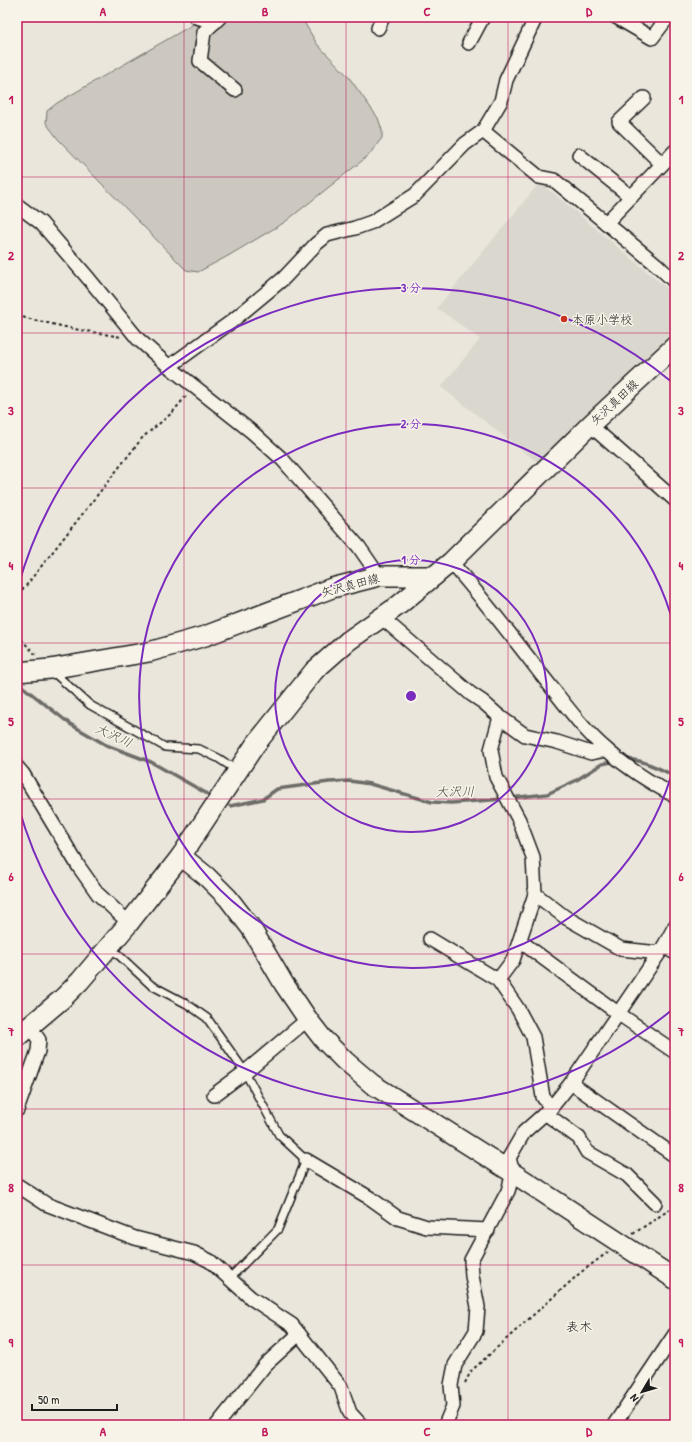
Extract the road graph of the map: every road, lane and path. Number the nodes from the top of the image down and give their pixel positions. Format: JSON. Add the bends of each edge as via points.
{"nodes":[{"id":1,"x":196,"y":17,"type":"edge"},
{"id":2,"x":483,"y":17,"type":"edge"},
{"id":3,"x":536,"y":17,"type":"edge"},
{"id":4,"x":616,"y":17,"type":"edge"},
{"id":5,"x":668,"y":17,"type":"edge"},
{"id":6,"x":217,"y":19,"type":"edge"},
{"id":7,"x":469,"y":44,"type":"dead end"},
{"id":8,"x":235,"y":90,"type":"dead end"},
{"id":9,"x":644,"y":98,"type":"dead end"},
{"id":10,"x":483,"y":131,"type":"junction"},
{"id":11,"x":675,"y":151,"type":"edge"},
{"id":12,"x":579,"y":155,"type":"dead end"},
{"id":13,"x":662,"y":164,"type":"junction"},
{"id":14,"x":631,"y":197,"type":"junction"},
{"id":15,"x":17,"y":205,"type":"edge"},
{"id":16,"x":606,"y":223,"type":"junction"},
{"id":17,"x":675,"y":282,"type":"edge"},
{"id":18,"x":17,"y":316,"type":"edge"},
{"id":19,"x":138,"y":339,"type":"junction"},
{"id":20,"x":675,"y":346,"type":"edge"},
{"id":21,"x":170,"y":366,"type":"junction"},
{"id":22,"x":194,"y":386,"type":"junction"},
{"id":23,"x":590,"y":425,"type":"junction"},
{"id":24,"x":675,"y":500,"type":"edge"},
{"id":25,"x":451,"y":562,"type":"junction"},
{"id":26,"x":379,"y":576,"type":"junction"},
{"id":27,"x":434,"y":576,"type":"junction"},
{"id":28,"x":17,"y":594,"type":"edge"},
{"id":29,"x":381,"y":617,"type":"junction"},
{"id":30,"x":17,"y":635,"type":"edge"},
{"id":31,"x":50,"y":669,"type":"junction"},
{"id":32,"x":17,"y":672,"type":"edge"},
{"id":33,"x":500,"y":717,"type":"junction"},
{"id":34,"x":606,"y":750,"type":"junction"},
{"id":35,"x":17,"y":767,"type":"edge"},
{"id":36,"x":238,"y":771,"type":"junction"},
{"id":37,"x":675,"y":796,"type":"edge"},
{"id":38,"x":181,"y":856,"type":"junction"},
{"id":39,"x":535,"y":894,"type":"junction"},
{"id":40,"x":130,"y":923,"type":"junction"},
{"id":41,"x":675,"y":926,"type":"edge"},
{"id":42,"x":430,"y":939,"type":"dead end"},
{"id":43,"x":520,"y":941,"type":"junction"},
{"id":44,"x":110,"y":947,"type":"junction"},
{"id":45,"x":666,"y":951,"type":"edge"},
{"id":46,"x":498,"y":980,"type":"junction"},
{"id":47,"x":619,"y":1014,"type":"junction"},
{"id":48,"x":308,"y":1019,"type":"junction"},
{"id":49,"x":23,"y":1032,"type":"edge"},
{"id":50,"x":675,"y":1052,"type":"edge"},
{"id":51,"x":245,"y":1072,"type":"junction"},
{"id":52,"x":571,"y":1083,"type":"junction"},
{"id":53,"x":214,"y":1095,"type":"dead end"},
{"id":54,"x":17,"y":1110,"type":"edge"},
{"id":55,"x":548,"y":1110,"type":"junction"},
{"id":56,"x":675,"y":1156,"type":"edge"},
{"id":57,"x":306,"y":1160,"type":"junction"},
{"id":58,"x":513,"y":1173,"type":"junction"},
{"id":59,"x":17,"y":1185,"type":"edge"},
{"id":60,"x":655,"y":1204,"type":"dead end"},
{"id":61,"x":675,"y":1206,"type":"edge"},
{"id":62,"x":488,"y":1230,"type":"junction"},
{"id":63,"x":619,"y":1244,"type":"junction"},
{"id":64,"x":230,"y":1278,"type":"junction"},
{"id":65,"x":675,"y":1279,"type":"edge"},
{"id":66,"x":299,"y":1334,"type":"junction"},
{"id":67,"x":675,"y":1334,"type":"edge"},
{"id":68,"x":464,"y":1385,"type":"dead end"},
{"id":69,"x":217,"y":1425,"type":"edge"},
{"id":70,"x":361,"y":1425,"type":"edge"},
{"id":71,"x":445,"y":1425,"type":"edge"},
{"id":72,"x":614,"y":1425,"type":"edge"}],
"edges":[{"from":1,"to":6,"type":"street"},
{"from":2,"to":7,"type":"street"},
{"from":3,"to":10,"type":"street","via":[[506,80],[501,101]]},
{"from":4,"to":5,"type":"street","via":[[652,38]]},
{"from":6,"to":8,"type":"street","via":[[204,32],[200,60]]},
{"from":9,"to":13,"type":"street","via":[[619,122]]},
{"from":10,"to":16,"type":"street","via":[[539,177],[554,180]]},
{"from":10,"to":21,"type":"street","via":[[465,144],[415,195],[372,222],[327,235],[284,278],[231,322]]},
{"from":11,"to":13,"type":"street"},
{"from":12,"to":14,"type":"street"},
{"from":13,"to":14,"type":"street"},
{"from":14,"to":16,"type":"street"},
{"from":15,"to":19,"type":"street","via":[[41,223]]},
{"from":16,"to":17,"type":"street"},
{"from":18,"to":19,"type":"path","via":[[74,330]]},
{"from":19,"to":21,"type":"street"},
{"from":20,"to":23,"type":"street","name":"矢沢真田線"},
{"from":21,"to":22,"type":"street"},
{"from":22,"to":26,"type":"street","via":[[282,458],[359,547]]},
{"from":22,"to":28,"type":"path","via":[[172,414],[143,437]]},
{"from":23,"to":24,"type":"street"},
{"from":23,"to":25,"type":"street","name":"矢沢真田線"},
{"from":25,"to":27,"type":"street","name":"矢沢真田線"},
{"from":25,"to":34,"type":"street","via":[[583,726]]},
{"from":26,"to":27,"type":"street","name":"矢沢真田線"},
{"from":26,"to":31,"type":"street","name":"矢沢真田線","via":[[332,588],[205,636],[148,652]]},
{"from":27,"to":29,"type":"street"},
{"from":29,"to":33,"type":"street"},
{"from":29,"to":36,"type":"street","via":[[348,640],[314,671],[255,745]]},
{"from":30,"to":31,"type":"path"},
{"from":31,"to":32,"type":"street","name":"矢沢真田線"},
{"from":31,"to":36,"type":"lane","via":[[90,705],[165,747],[199,749]]},
{"from":33,"to":34,"type":"street","via":[[525,735],[591,753]]},
{"from":33,"to":39,"type":"street","via":[[491,750],[496,777],[519,820],[533,857]]},
{"from":34,"to":37,"type":"street"},
{"from":35,"to":40,"type":"street","via":[[98,894]]},
{"from":36,"to":38,"type":"street"},
{"from":38,"to":40,"type":"street"},
{"from":38,"to":48,"type":"street","via":[[228,898]]},
{"from":39,"to":43,"type":"street"},
{"from":39,"to":45,"type":"street","via":[[565,917],[621,949]]},
{"from":40,"to":44,"type":"street"},
{"from":41,"to":45,"type":"street"},
{"from":42,"to":46,"type":"street"},
{"from":43,"to":46,"type":"street","via":[[513,960]]},
{"from":43,"to":47,"type":"street"},
{"from":44,"to":49,"type":"street","via":[[62,999]]},
{"from":44,"to":51,"type":"lane","via":[[151,986],[187,1004],[207,1018]]},
{"from":45,"to":47,"type":"street"},
{"from":46,"to":55,"type":"street","via":[[533,1037],[543,1097]]},
{"from":47,"to":50,"type":"street"},
{"from":47,"to":52,"type":"street"},
{"from":48,"to":51,"type":"street"},
{"from":48,"to":58,"type":"street","via":[[323,1039],[372,1084]]},
{"from":49,"to":54,"type":"street","via":[[39,1040],[38,1051]]},
{"from":51,"to":53,"type":"street"},
{"from":51,"to":57,"type":"lane","via":[[279,1135]]},
{"from":52,"to":55,"type":"street"},
{"from":52,"to":56,"type":"street"},
{"from":55,"to":58,"type":"street","via":[[524,1132],[509,1158]]},
{"from":55,"to":60,"type":"street","via":[[579,1138],[587,1152],[627,1175]]},
{"from":57,"to":62,"type":"street","via":[[398,1218],[427,1227]]},
{"from":57,"to":64,"type":"lane","via":[[278,1229]]},
{"from":58,"to":62,"type":"street","via":[[508,1191]]},
{"from":58,"to":63,"type":"street"},
{"from":59,"to":64,"type":"street","via":[[46,1204],[128,1236],[194,1253],[210,1261]]},
{"from":61,"to":63,"type":"path"},
{"from":62,"to":71,"type":"street","via":[[472,1260],[472,1276],[478,1307],[476,1331],[455,1365],[451,1385],[452,1406]]},
{"from":63,"to":65,"type":"street"},
{"from":63,"to":68,"type":"path","via":[[580,1274],[471,1372]]},
{"from":64,"to":66,"type":"street","via":[[251,1298],[292,1325]]},
{"from":66,"to":69,"type":"street","via":[[265,1365]]},
{"from":66,"to":70,"type":"street","via":[[341,1387],[350,1413]]},
{"from":67,"to":72,"type":"street"}]}
